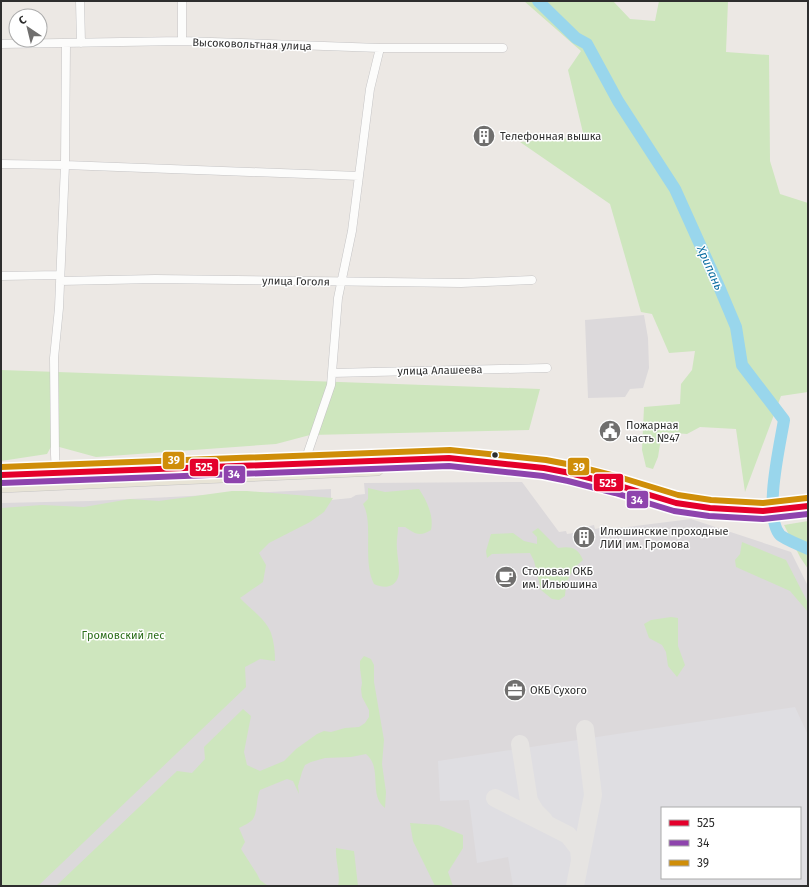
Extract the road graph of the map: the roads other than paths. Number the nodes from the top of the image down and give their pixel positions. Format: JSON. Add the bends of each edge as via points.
{"nodes":[{"id":1,"x":80,"y":1,"type":"edge"},
{"id":2,"x":182,"y":1,"type":"edge"},
{"id":3,"x":182,"y":42,"type":"junction"},
{"id":4,"x":81,"y":43,"type":"junction"},
{"id":5,"x":1,"y":44,"type":"edge"},
{"id":6,"x":66,"y":44,"type":"junction"},
{"id":7,"x":380,"y":48,"type":"junction"},
{"id":8,"x":503,"y":48,"type":"dead end"},
{"id":9,"x":1,"y":164,"type":"edge"},
{"id":10,"x":65,"y":165,"type":"junction"},
{"id":11,"x":359,"y":176,"type":"junction"},
{"id":12,"x":1,"y":276,"type":"edge"},
{"id":13,"x":60,"y":278,"type":"junction"},
{"id":14,"x":532,"y":280,"type":"dead end"},
{"id":15,"x":340,"y":282,"type":"junction"},
{"id":16,"x":548,"y":368,"type":"dead end"},
{"id":17,"x":332,"y":373,"type":"junction"},
{"id":18,"x":306,"y":463,"type":"junction"},
{"id":19,"x":505,"y":463,"type":"junction"},
{"id":20,"x":56,"y":474,"type":"junction"},
{"id":21,"x":1,"y":475,"type":"edge"},
{"id":22,"x":1,"y":486,"type":"edge"},
{"id":23,"x":807,"y":506,"type":"edge"}],
"edges":[{"from":1,"to":4,"type":"street"},
{"from":2,"to":3,"type":"street"},
{"from":3,"to":4,"type":"street","name":"Высоковольтная улица"},
{"from":3,"to":7,"type":"street","name":"Высоковольтная улица"},
{"from":4,"to":6,"type":"street","name":"Высоковольтная улица"},
{"from":5,"to":6,"type":"street","name":"Высоковольтная улица"},
{"from":6,"to":10,"type":"street"},
{"from":7,"to":8,"type":"street","name":"Высоковольтная улица"},
{"from":7,"to":11,"type":"street","via":[[370,89]]},
{"from":9,"to":10,"type":"street"},
{"from":10,"to":11,"type":"street"},
{"from":10,"to":13,"type":"street"},
{"from":11,"to":15,"type":"street","via":[[352,231]]},
{"from":12,"to":13,"type":"street","name":"улица Гоголя"},
{"from":13,"to":15,"type":"street","name":"улица Гоголя","via":[[84,282],[155,279]]},
{"from":13,"to":20,"type":"street","via":[[54,358]]},
{"from":14,"to":15,"type":"street","name":"улица Гоголя","via":[[461,283]]},
{"from":15,"to":17,"type":"street"},
{"from":16,"to":17,"type":"street","name":"улица Алашеева"},
{"from":17,"to":18,"type":"street","via":[[331,385]]},
{"from":18,"to":19,"type":"main road","via":[[449,458]]},
{"from":18,"to":20,"type":"main road"},
{"from":19,"to":22,"type":"main road"},
{"from":19,"to":23,"type":"main road","via":[[570,473],[676,503],[730,510],[763,511]]},
{"from":20,"to":21,"type":"main road"}]}
